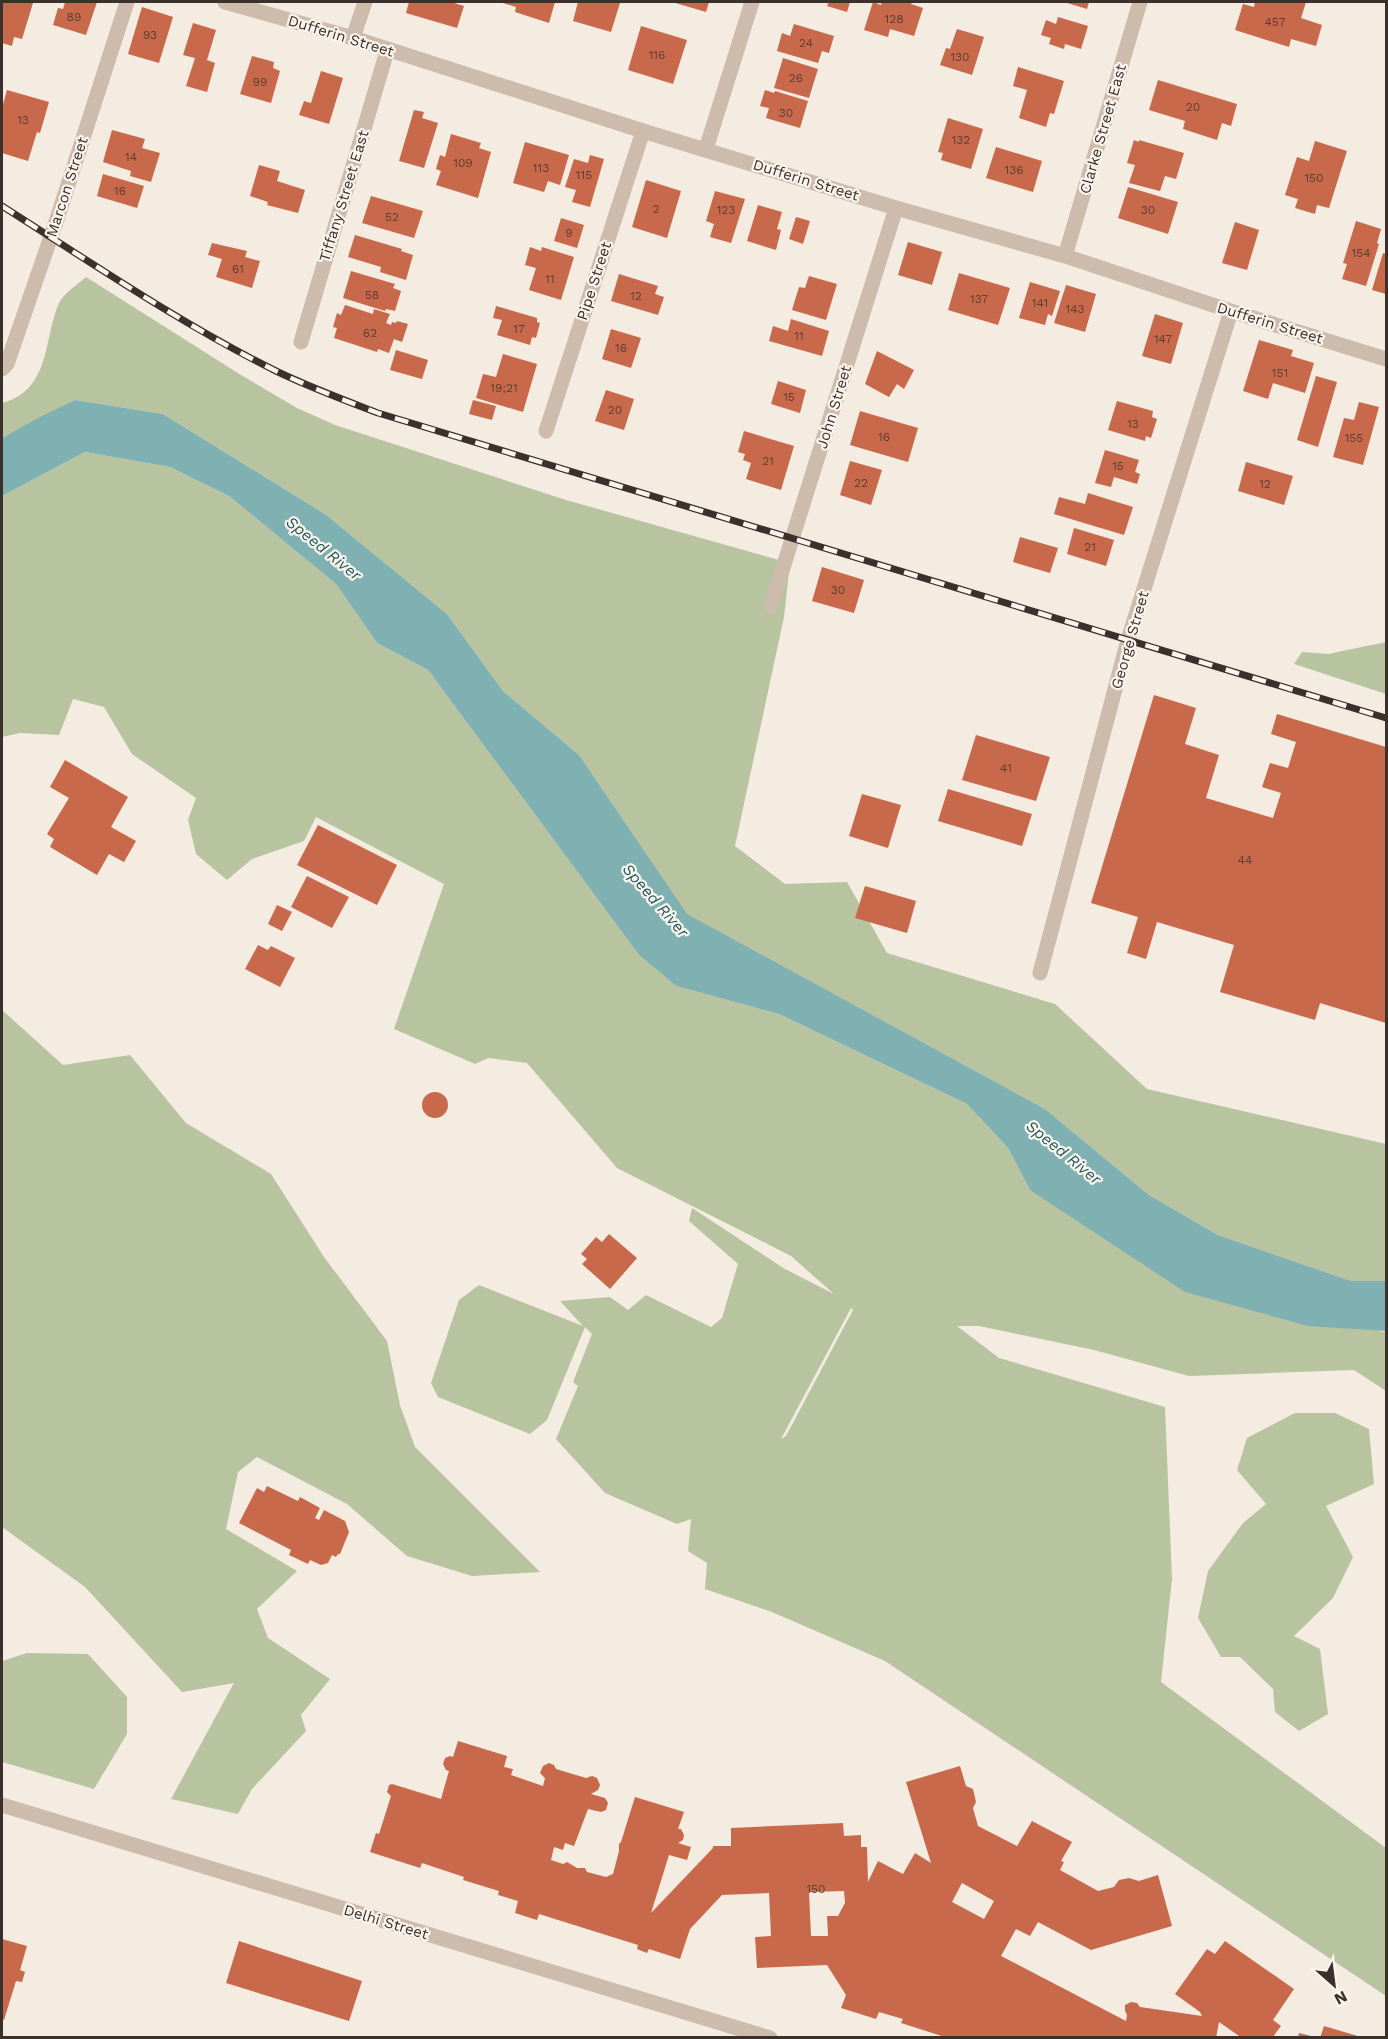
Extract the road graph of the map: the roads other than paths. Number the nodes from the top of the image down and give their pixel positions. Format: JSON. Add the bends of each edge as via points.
{"nodes":[{"id":1,"x":127,"y":2,"type":"edge"},
{"id":2,"x":225,"y":2,"type":"edge"},
{"id":3,"x":365,"y":2,"type":"edge"},
{"id":4,"x":752,"y":2,"type":"edge"},
{"id":5,"x":1140,"y":2,"type":"edge"},
{"id":6,"x":353,"y":38,"type":"junction"},
{"id":7,"x":387,"y":51,"type":"junction"},
{"id":8,"x":642,"y":131,"type":"junction"},
{"id":9,"x":706,"y":149,"type":"junction"},
{"id":10,"x":896,"y":208,"type":"junction"},
{"id":11,"x":1065,"y":256,"type":"junction"},
{"id":12,"x":1231,"y":311,"type":"junction"},
{"id":13,"x":301,"y":342,"type":"dead end"},
{"id":14,"x":1386,"y":358,"type":"edge"},
{"id":15,"x":2,"y":369,"type":"edge"},
{"id":16,"x":546,"y":431,"type":"dead end"},
{"id":17,"x":771,"y":606,"type":"dead end"},
{"id":18,"x":1040,"y":973,"type":"dead end"},
{"id":19,"x":2,"y":1805,"type":"edge"},
{"id":20,"x":770,"y":2037,"type":"edge"}],
"edges":[{"from":1,"to":15,"type":"street","name":"Marcon Street","via":[[8,364]]},
{"from":2,"to":6,"type":"street","name":"Dufferin Street"},
{"from":3,"to":6,"type":"street"},
{"from":4,"to":9,"type":"street"},
{"from":5,"to":11,"type":"street","name":"Clarke Street East"},
{"from":6,"to":7,"type":"street","name":"Dufferin Street"},
{"from":7,"to":8,"type":"street","name":"Dufferin Street"},
{"from":7,"to":13,"type":"street","name":"Tiffany Street East"},
{"from":8,"to":9,"type":"street","name":"Dufferin Street"},
{"from":8,"to":16,"type":"street","name":"Pipe Street"},
{"from":9,"to":10,"type":"street","name":"Dufferin Street"},
{"from":10,"to":11,"type":"street","name":"Dufferin Street"},
{"from":10,"to":17,"type":"street","name":"John Street"},
{"from":11,"to":12,"type":"street","name":"Dufferin Street"},
{"from":12,"to":14,"type":"street","name":"Dufferin Street"},
{"from":12,"to":18,"type":"street","name":"George Street","via":[[1130,633]]},
{"from":19,"to":20,"type":"street","name":"Delhi Street"}]}
